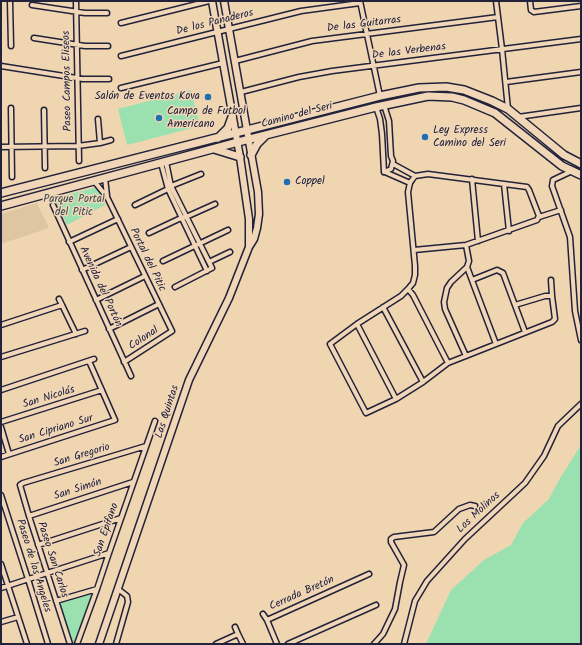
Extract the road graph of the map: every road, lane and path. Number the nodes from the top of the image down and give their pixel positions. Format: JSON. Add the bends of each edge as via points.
{"nodes":[{"id":1,"x":10,"y":1,"type":"edge"},
{"id":2,"x":76,"y":1,"type":"edge"},
{"id":3,"x":209,"y":1,"type":"edge"},
{"id":4,"x":212,"y":1,"type":"edge"},
{"id":5,"x":224,"y":1,"type":"edge"},
{"id":6,"x":496,"y":1,"type":"edge"},
{"id":7,"x":530,"y":1,"type":"edge"},
{"id":8,"x":360,"y":2,"type":"edge"},
{"id":9,"x":32,"y":5,"type":"dead end"},
{"id":10,"x":581,"y":6,"type":"edge"},
{"id":11,"x":76,"y":11,"type":"junction"},
{"id":12,"x":107,"y":13,"type":"dead end"},
{"id":13,"x":498,"y":17,"type":"junction"},
{"id":14,"x":121,"y":23,"type":"dead end"},
{"id":15,"x":229,"y":29,"type":"junction"},
{"id":16,"x":218,"y":31,"type":"junction"},
{"id":17,"x":367,"y":33,"type":"junction"},
{"id":18,"x":34,"y":38,"type":"dead end"},
{"id":19,"x":581,"y":39,"type":"edge"},
{"id":20,"x":76,"y":44,"type":"junction"},
{"id":21,"x":11,"y":46,"type":"dead end"},
{"id":22,"x":108,"y":46,"type":"dead end"},
{"id":23,"x":502,"y":50,"type":"junction"},
{"id":24,"x":121,"y":56,"type":"dead end"},
{"id":25,"x":235,"y":61,"type":"junction"},
{"id":26,"x":223,"y":63,"type":"junction"},
{"id":27,"x":1,"y":66,"type":"edge"},
{"id":28,"x":373,"y":66,"type":"junction"},
{"id":29,"x":581,"y":72,"type":"edge"},
{"id":30,"x":77,"y":77,"type":"junction"},
{"id":31,"x":109,"y":79,"type":"dead end"},
{"id":32,"x":506,"y":82,"type":"junction"},
{"id":33,"x":122,"y":88,"type":"dead end"},
{"id":34,"x":240,"y":92,"type":"junction"},
{"id":35,"x":380,"y":96,"type":"junction"},
{"id":36,"x":384,"y":105,"type":"junction"},
{"id":37,"x":376,"y":107,"type":"junction"},
{"id":38,"x":11,"y":108,"type":"dead end"},
{"id":39,"x":581,"y":108,"type":"edge"},
{"id":40,"x":508,"y":109,"type":"junction"},
{"id":41,"x":44,"y":110,"type":"dead end"},
{"id":42,"x":232,"y":117,"type":"junction"},
{"id":43,"x":517,"y":117,"type":"junction"},
{"id":44,"x":98,"y":119,"type":"dead end"},
{"id":45,"x":247,"y":130,"type":"junction"},
{"id":46,"x":236,"y":133,"type":"junction"},
{"id":47,"x":390,"y":133,"type":"junction"},
{"id":48,"x":382,"y":134,"type":"junction"},
{"id":49,"x":266,"y":136,"type":"junction"},
{"id":50,"x":217,"y":138,"type":"junction"},
{"id":51,"x":111,"y":140,"type":"dead end"},
{"id":52,"x":248,"y":140,"type":"junction"},
{"id":53,"x":238,"y":142,"type":"junction"},
{"id":54,"x":100,"y":143,"type":"junction"},
{"id":55,"x":78,"y":146,"type":"junction"},
{"id":56,"x":1,"y":147,"type":"edge"},
{"id":57,"x":11,"y":147,"type":"junction"},
{"id":58,"x":44,"y":147,"type":"junction"},
{"id":59,"x":214,"y":149,"type":"junction"},
{"id":60,"x":251,"y":155,"type":"junction"},
{"id":61,"x":384,"y":156,"type":"junction"},
{"id":62,"x":391,"y":156,"type":"junction"},
{"id":63,"x":240,"y":157,"type":"junction"},
{"id":64,"x":79,"y":161,"type":"dead end"},
{"id":65,"x":163,"y":163,"type":"junction"},
{"id":66,"x":393,"y":164,"type":"junction"},
{"id":67,"x":581,"y":164,"type":"edge"},
{"id":68,"x":45,"y":168,"type":"dead end"},
{"id":69,"x":572,"y":171,"type":"junction"},
{"id":70,"x":384,"y":172,"type":"junction"},
{"id":71,"x":201,"y":174,"type":"dead end"},
{"id":72,"x":581,"y":175,"type":"edge"},
{"id":73,"x":415,"y":176,"type":"junction"},
{"id":74,"x":12,"y":177,"type":"dead end"},
{"id":75,"x":105,"y":178,"type":"junction"},
{"id":76,"x":472,"y":179,"type":"junction"},
{"id":77,"x":94,"y":181,"type":"junction"},
{"id":78,"x":410,"y":184,"type":"junction"},
{"id":79,"x":504,"y":184,"type":"junction"},
{"id":80,"x":169,"y":187,"type":"junction"},
{"id":81,"x":1,"y":193,"type":"edge"},
{"id":82,"x":107,"y":197,"type":"junction"},
{"id":83,"x":215,"y":204,"type":"dead end"},
{"id":84,"x":53,"y":205,"type":"dead end"},
{"id":85,"x":135,"y":205,"type":"dead end"},
{"id":86,"x":1,"y":206,"type":"edge"},
{"id":87,"x":561,"y":210,"type":"junction"},
{"id":88,"x":186,"y":217,"type":"junction"},
{"id":89,"x":539,"y":217,"type":"junction"},
{"id":90,"x":181,"y":218,"type":"junction"},
{"id":91,"x":118,"y":219,"type":"junction"},
{"id":92,"x":228,"y":230,"type":"dead end"},
{"id":93,"x":509,"y":231,"type":"junction"},
{"id":94,"x":149,"y":233,"type":"dead end"},
{"id":95,"x":478,"y":241,"type":"junction"},
{"id":96,"x":69,"y":242,"type":"junction"},
{"id":97,"x":199,"y":243,"type":"junction"},
{"id":98,"x":195,"y":245,"type":"junction"},
{"id":99,"x":466,"y":245,"type":"junction"},
{"id":100,"x":131,"y":246,"type":"junction"},
{"id":101,"x":249,"y":247,"type":"junction"},
{"id":102,"x":414,"y":250,"type":"junction"},
{"id":103,"x":230,"y":252,"type":"dead end"},
{"id":104,"x":163,"y":261,"type":"dead end"},
{"id":105,"x":209,"y":262,"type":"junction"},
{"id":106,"x":467,"y":267,"type":"junction"},
{"id":107,"x":82,"y":270,"type":"junction"},
{"id":108,"x":208,"y":271,"type":"junction"},
{"id":109,"x":145,"y":276,"type":"junction"},
{"id":110,"x":472,"y":280,"type":"junction"},
{"id":111,"x":551,"y":280,"type":"dead end"},
{"id":112,"x":175,"y":288,"type":"dead end"},
{"id":113,"x":408,"y":289,"type":"junction"},
{"id":114,"x":552,"y":296,"type":"junction"},
{"id":115,"x":59,"y":299,"type":"dead end"},
{"id":116,"x":96,"y":300,"type":"junction"},
{"id":117,"x":159,"y":304,"type":"junction"},
{"id":118,"x":62,"y":305,"type":"junction"},
{"id":119,"x":515,"y":305,"type":"junction"},
{"id":120,"x":383,"y":307,"type":"junction"},
{"id":121,"x":581,"y":310,"type":"edge"},
{"id":122,"x":575,"y":311,"type":"junction"},
{"id":123,"x":1,"y":324,"type":"edge"},
{"id":124,"x":357,"y":324,"type":"junction"},
{"id":125,"x":109,"y":329,"type":"junction"},
{"id":126,"x":172,"y":330,"type":"joint"},
{"id":127,"x":85,"y":331,"type":"dead end"},
{"id":128,"x":525,"y":332,"type":"junction"},
{"id":129,"x":76,"y":334,"type":"junction"},
{"id":130,"x":581,"y":340,"type":"edge"},
{"id":131,"x":496,"y":344,"type":"junction"},
{"id":132,"x":466,"y":356,"type":"junction"},
{"id":133,"x":1,"y":357,"type":"edge"},
{"id":134,"x":94,"y":359,"type":"dead end"},
{"id":135,"x":88,"y":361,"type":"junction"},
{"id":136,"x":124,"y":362,"type":"junction"},
{"id":137,"x":448,"y":363,"type":"junction"},
{"id":138,"x":131,"y":376,"type":"dead end"},
{"id":139,"x":423,"y":382,"type":"junction"},
{"id":140,"x":1,"y":390,"type":"edge"},
{"id":141,"x":102,"y":390,"type":"junction"},
{"id":142,"x":396,"y":399,"type":"junction"},
{"id":143,"x":581,"y":404,"type":"edge"},
{"id":144,"x":155,"y":421,"type":"dead end"},
{"id":145,"x":1,"y":422,"type":"edge"},
{"id":146,"x":1,"y":427,"type":"edge"},
{"id":147,"x":146,"y":446,"type":"junction"},
{"id":148,"x":9,"y":454,"type":"junction"},
{"id":149,"x":1,"y":457,"type":"edge"},
{"id":150,"x":133,"y":482,"type":"junction"},
{"id":151,"x":23,"y":483,"type":"joint"},
{"id":152,"x":1,"y":495,"type":"edge"},
{"id":153,"x":475,"y":506,"type":"dead end"},
{"id":154,"x":29,"y":516,"type":"junction"},
{"id":155,"x":121,"y":518,"type":"junction"},
{"id":156,"x":38,"y":545,"type":"junction"},
{"id":157,"x":109,"y":553,"type":"junction"},
{"id":158,"x":1,"y":564,"type":"edge"},
{"id":159,"x":47,"y":573,"type":"junction"},
{"id":160,"x":369,"y":574,"type":"dead end"},
{"id":161,"x":28,"y":579,"type":"junction"},
{"id":162,"x":8,"y":585,"type":"junction"},
{"id":163,"x":1,"y":588,"type":"edge"},
{"id":164,"x":98,"y":589,"type":"junction"},
{"id":165,"x":118,"y":589,"type":"junction"},
{"id":166,"x":56,"y":602,"type":"junction"},
{"id":167,"x":376,"y":604,"type":"dead end"},
{"id":168,"x":263,"y":614,"type":"dead end"},
{"id":169,"x":18,"y":617,"type":"junction"},
{"id":170,"x":267,"y":620,"type":"junction"},
{"id":171,"x":1,"y":622,"type":"edge"},
{"id":172,"x":235,"y":627,"type":"dead end"},
{"id":173,"x":238,"y":634,"type":"junction"},
{"id":174,"x":27,"y":644,"type":"edge"},
{"id":175,"x":48,"y":644,"type":"edge"},
{"id":176,"x":70,"y":644,"type":"edge"},
{"id":177,"x":76,"y":644,"type":"edge"},
{"id":178,"x":99,"y":644,"type":"edge"},
{"id":179,"x":116,"y":644,"type":"edge"},
{"id":180,"x":216,"y":644,"type":"edge"},
{"id":181,"x":243,"y":644,"type":"edge"},
{"id":182,"x":277,"y":644,"type":"edge"},
{"id":183,"x":288,"y":644,"type":"edge"},
{"id":184,"x":374,"y":644,"type":"edge"},
{"id":185,"x":404,"y":644,"type":"edge"}],
"edges":[{"from":1,"to":21,"type":"street"},
{"from":2,"to":11,"type":"street","name":"Paseo Campos Eliseos"},
{"from":3,"to":14,"type":"street"},
{"from":4,"to":16,"type":"street","name":"Las Quintas"},
{"from":5,"to":15,"type":"street","name":"Las Quintas"},
{"from":6,"to":13,"type":"street"},
{"from":7,"to":10,"type":"street","via":[[531,10],[534,12]]},
{"from":8,"to":15,"type":"street","name":"De los Panaderos","via":[[301,11]]},
{"from":8,"to":17,"type":"street"},
{"from":9,"to":11,"type":"street"},
{"from":11,"to":12,"type":"street"},
{"from":11,"to":20,"type":"street","name":"Paseo Campos Eliseos"},
{"from":13,"to":17,"type":"street","name":"De las Guitarras"},
{"from":13,"to":23,"type":"street"},
{"from":15,"to":16,"type":"street","name":"De los Panaderos"},
{"from":15,"to":25,"type":"street","name":"Las Quintas"},
{"from":16,"to":24,"type":"street","name":"De los Panaderos"},
{"from":16,"to":26,"type":"street","name":"Las Quintas"},
{"from":17,"to":25,"type":"street","name":"De las Guitarras","via":[[295,44]]},
{"from":17,"to":28,"type":"street"},
{"from":18,"to":20,"type":"street"},
{"from":19,"to":23,"type":"street","name":"De las Verbenas"},
{"from":20,"to":22,"type":"street"},
{"from":20,"to":30,"type":"street","name":"Paseo Campos Eliseos"},
{"from":23,"to":28,"type":"street","name":"De las Verbenas"},
{"from":23,"to":32,"type":"street"},
{"from":25,"to":34,"type":"street","name":"Las Quintas"},
{"from":26,"to":33,"type":"street"},
{"from":26,"to":42,"type":"street","name":"Las Quintas"},
{"from":27,"to":30,"type":"street"},
{"from":28,"to":34,"type":"street","name":"De las Verbenas","via":[[315,74]]},
{"from":28,"to":35,"type":"street"},
{"from":29,"to":32,"type":"street"},
{"from":30,"to":31,"type":"street"},
{"from":30,"to":55,"type":"street","name":"Paseo Campos Eliseos"},
{"from":32,"to":40,"type":"street"},
{"from":34,"to":45,"type":"street","name":"Las Quintas"},
{"from":35,"to":40,"type":"main road","name":"Camino del Seri","via":[[419,88],[446,87],[480,95]]},
{"from":35,"to":45,"type":"main road","name":"Camino del Seri"},
{"from":36,"to":37,"type":"main road","name":"Camino del Seri"},
{"from":36,"to":47,"type":"street"},
{"from":36,"to":69,"type":"main road","name":"Camino del Seri","via":[[436,96],[452,97],[474,104],[495,113],[562,166]]},
{"from":37,"to":48,"type":"street"},
{"from":37,"to":49,"type":"main road","name":"Camino del Seri"},
{"from":38,"to":57,"type":"street"},
{"from":39,"to":43,"type":"street"},
{"from":40,"to":43,"type":"main road","name":"Camino del Seri"},
{"from":41,"to":58,"type":"street"},
{"from":42,"to":46,"type":"street","name":"Las Quintas"},
{"from":42,"to":50,"type":"main road","via":[[228,128]]},
{"from":43,"to":67,"type":"main road","name":"Camino del Seri","via":[[564,155]]},
{"from":44,"to":54,"type":"street"},
{"from":45,"to":46,"type":"main road","name":"Camino del Seri"},
{"from":45,"to":52,"type":"street","name":"Las Quintas"},
{"from":46,"to":50,"type":"main road","name":"Camino del Seri"},
{"from":46,"to":53,"type":"street","name":"Las Quintas"},
{"from":47,"to":48,"type":"street"},
{"from":47,"to":62,"type":"street"},
{"from":48,"to":61,"type":"street"},
{"from":49,"to":52,"type":"main road","name":"Camino del Seri"},
{"from":49,"to":60,"type":"main road"},
{"from":50,"to":81,"type":"main road","name":"Camino del Seri"},
{"from":51,"to":54,"type":"street"},
{"from":52,"to":53,"type":"main road","name":"Camino del Seri"},
{"from":52,"to":60,"type":"street","name":"Las Quintas"},
{"from":53,"to":59,"type":"main road","name":"Camino del Seri"},
{"from":53,"to":63,"type":"street","name":"Las Quintas"},
{"from":54,"to":55,"type":"street"},
{"from":55,"to":58,"type":"street"},
{"from":55,"to":64,"type":"street","name":"Paseo Campos Eliseos"},
{"from":56,"to":57,"type":"street"},
{"from":57,"to":58,"type":"street"},
{"from":57,"to":74,"type":"street"},
{"from":58,"to":68,"type":"street"},
{"from":59,"to":63,"type":"main road"},
{"from":59,"to":65,"type":"main road","name":"Camino del Seri"},
{"from":60,"to":101,"type":"street","name":"Las Quintas","via":[[259,214],[256,233]]},
{"from":61,"to":62,"type":"street"},
{"from":61,"to":70,"type":"street"},
{"from":62,"to":66,"type":"street"},
{"from":63,"to":101,"type":"street","name":"Las Quintas","via":[[249,219]]},
{"from":65,"to":75,"type":"main road","name":"Camino del Seri"},
{"from":65,"to":80,"type":"street"},
{"from":66,"to":70,"type":"street","via":[[390,170]]},
{"from":66,"to":73,"type":"street"},
{"from":69,"to":72,"type":"main road","name":"Camino del Seri"},
{"from":69,"to":87,"type":"street","via":[[552,182]]},
{"from":70,"to":78,"type":"street"},
{"from":71,"to":80,"type":"street"},
{"from":73,"to":76,"type":"street","via":[[424,174]]},
{"from":73,"to":78,"type":"street"},
{"from":75,"to":77,"type":"main road","name":"Camino del Seri"},
{"from":75,"to":82,"type":"street","name":"Portal del Pitic"},
{"from":76,"to":79,"type":"street"},
{"from":76,"to":95,"type":"street"},
{"from":77,"to":82,"type":"street","name":"Portal del Pitic"},
{"from":77,"to":86,"type":"main road","name":"Camino del Seri"},
{"from":78,"to":102,"type":"street","via":[[408,192]]},
{"from":79,"to":89,"type":"street","via":[[528,188]]},
{"from":79,"to":93,"type":"street"},
{"from":80,"to":85,"type":"street"},
{"from":80,"to":88,"type":"street"},
{"from":80,"to":90,"type":"street"},
{"from":82,"to":91,"type":"street","name":"Portal del Pitic"},
{"from":83,"to":88,"type":"street"},
{"from":84,"to":96,"type":"street","name":"Avenida del Portón"},
{"from":87,"to":89,"type":"street"},
{"from":87,"to":122,"type":"street","via":[[571,243]]},
{"from":88,"to":90,"type":"street"},
{"from":88,"to":97,"type":"street"},
{"from":89,"to":93,"type":"street"},
{"from":90,"to":94,"type":"street"},
{"from":90,"to":98,"type":"street"},
{"from":91,"to":96,"type":"street"},
{"from":91,"to":100,"type":"street","name":"Portal del Pitic"},
{"from":92,"to":97,"type":"street"},
{"from":93,"to":95,"type":"street"},
{"from":95,"to":99,"type":"street"},
{"from":96,"to":107,"type":"street","name":"Avenida del Portón"},
{"from":97,"to":98,"type":"street"},
{"from":97,"to":105,"type":"street"},
{"from":98,"to":104,"type":"street"},
{"from":98,"to":108,"type":"street"},
{"from":99,"to":102,"type":"street"},
{"from":99,"to":106,"type":"street","via":[[469,261]]},
{"from":100,"to":107,"type":"street"},
{"from":100,"to":109,"type":"street","name":"Portal del Pitic"},
{"from":101,"to":165,"type":"street","name":"Las Quintas","via":[[229,298],[189,380]]},
{"from":102,"to":113,"type":"street","via":[[415,275]]},
{"from":103,"to":105,"type":"street"},
{"from":105,"to":108,"type":"street","via":[[212,268]]},
{"from":106,"to":110,"type":"street"},
{"from":106,"to":132,"type":"street","via":[[447,288],[444,302]]},
{"from":107,"to":116,"type":"street","name":"Avenida del Portón"},
{"from":108,"to":112,"type":"street"},
{"from":109,"to":116,"type":"street"},
{"from":109,"to":117,"type":"street","name":"Portal del Pitic"},
{"from":110,"to":119,"type":"street","via":[[500,271]]},
{"from":110,"to":131,"type":"street"},
{"from":111,"to":114,"type":"street"},
{"from":113,"to":120,"type":"street"},
{"from":113,"to":137,"type":"street"},
{"from":114,"to":119,"type":"street"},
{"from":114,"to":128,"type":"street","via":[[555,319]]},
{"from":115,"to":118,"type":"street"},
{"from":116,"to":125,"type":"street","name":"Avenida del Portón"},
{"from":117,"to":125,"type":"street"},
{"from":117,"to":126,"type":"street","name":"Portal del Pitic"},
{"from":118,"to":123,"type":"street"},
{"from":118,"to":129,"type":"street"},
{"from":119,"to":128,"type":"street"},
{"from":120,"to":124,"type":"street"},
{"from":120,"to":139,"type":"street"},
{"from":121,"to":122,"type":"street"},
{"from":122,"to":130,"type":"street"},
{"from":124,"to":142,"type":"street"},
{"from":124,"to":142,"type":"street","via":[[331,342],[330,347],[365,412],[369,413]]},
{"from":125,"to":136,"type":"street","name":"Avenida del Portón"},
{"from":126,"to":136,"type":"street","name":"Colonal"},
{"from":127,"to":129,"type":"street"},
{"from":128,"to":131,"type":"street"},
{"from":129,"to":133,"type":"street"},
{"from":131,"to":132,"type":"street"},
{"from":132,"to":137,"type":"street"},
{"from":134,"to":135,"type":"street"},
{"from":135,"to":140,"type":"street"},
{"from":135,"to":141,"type":"street"},
{"from":136,"to":138,"type":"street","name":"Avenida del Portón"},
{"from":137,"to":139,"type":"street"},
{"from":139,"to":142,"type":"street"},
{"from":141,"to":145,"type":"street","name":"San Nicolás"},
{"from":141,"to":148,"type":"street","name":"San Cipriano Sur","via":[[115,420]]},
{"from":143,"to":185,"type":"street","name":"Los Molinos","via":[[558,426],[544,456],[525,483],[465,539],[427,581],[415,601]]},
{"from":144,"to":147,"type":"street","name":"San Epifano"},
{"from":146,"to":148,"type":"street"},
{"from":147,"to":150,"type":"street","name":"San Epifano"},
{"from":147,"to":151,"type":"street","name":"San Gregorio"},
{"from":148,"to":149,"type":"street","name":"San Cipriano Sur"},
{"from":150,"to":154,"type":"street","name":"San Simón"},
{"from":150,"to":155,"type":"street","name":"San Epifano"},
{"from":151,"to":154,"type":"street","name":"Paseo San Carlos","via":[[20,487]]},
{"from":152,"to":161,"type":"street","name":"Paseo de los Angeles"},
{"from":153,"to":184,"type":"street","via":[[459,508],[434,532],[391,539],[404,565],[396,609],[383,634]]},
{"from":154,"to":156,"type":"street","name":"Paseo San Carlos"},
{"from":155,"to":156,"type":"street"},
{"from":155,"to":157,"type":"street","name":"San Epifano"},
{"from":156,"to":159,"type":"street","name":"Paseo San Carlos"},
{"from":157,"to":159,"type":"street"},
{"from":157,"to":164,"type":"street","name":"San Epifano"},
{"from":158,"to":162,"type":"street"},
{"from":159,"to":161,"type":"street"},
{"from":159,"to":166,"type":"street","name":"Paseo San Carlos"},
{"from":160,"to":170,"type":"street","name":"Cerrada Bretón"},
{"from":161,"to":162,"type":"street"},
{"from":161,"to":175,"type":"street","name":"Paseo de los Angeles"},
{"from":162,"to":163,"type":"street"},
{"from":162,"to":169,"type":"street"},
{"from":164,"to":166,"type":"street"},
{"from":164,"to":177,"type":"street","name":"San Epifano"},
{"from":165,"to":178,"type":"street","name":"Las Quintas"},
{"from":165,"to":179,"type":"street","via":[[127,596],[128,602]]},
{"from":166,"to":176,"type":"street","name":"Paseo San Carlos"},
{"from":167,"to":183,"type":"street"},
{"from":168,"to":170,"type":"street"},
{"from":169,"to":171,"type":"street"},
{"from":169,"to":174,"type":"street"},
{"from":170,"to":182,"type":"street","name":"Cerrada Bretón"},
{"from":172,"to":173,"type":"street"},
{"from":173,"to":180,"type":"street"},
{"from":173,"to":181,"type":"street"}]}
